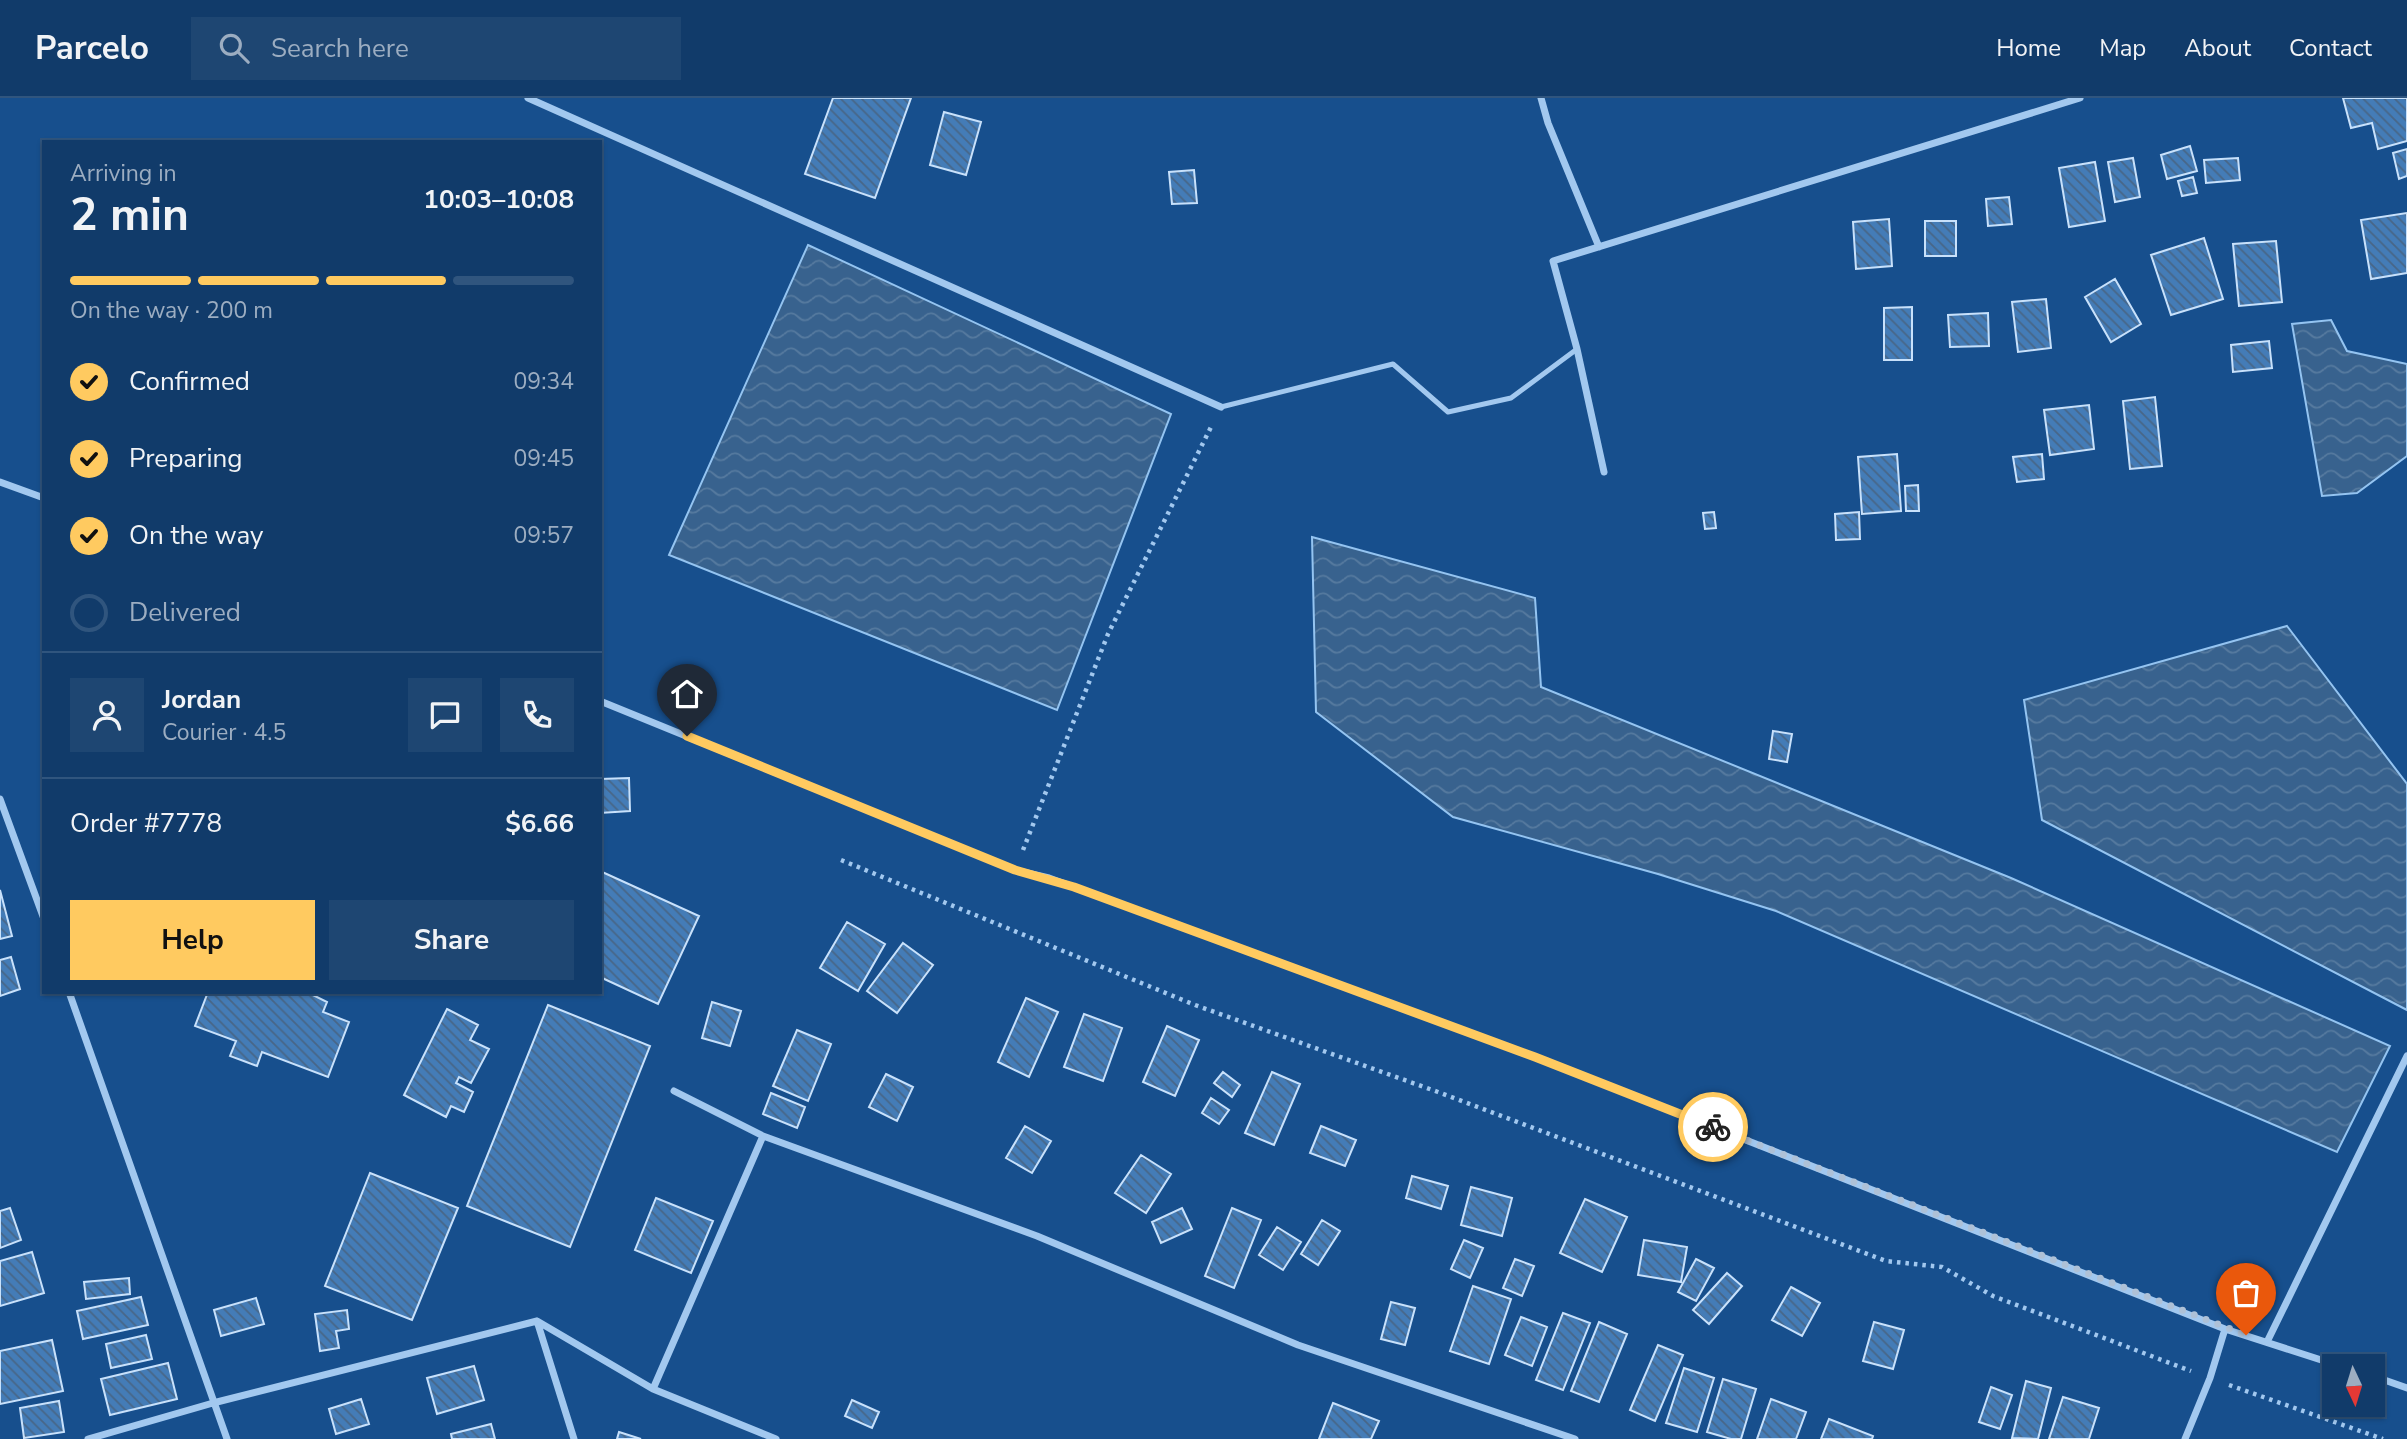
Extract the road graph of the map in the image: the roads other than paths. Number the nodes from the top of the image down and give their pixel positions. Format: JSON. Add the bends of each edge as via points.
{"nodes":[{"id":1,"x":528,"y":98,"type":"edge"},
{"id":2,"x":1541,"y":98,"type":"edge"},
{"id":3,"x":2080,"y":98,"type":"edge"},
{"id":4,"x":1599,"y":247,"type":"junction"},
{"id":5,"x":1577,"y":349,"type":"junction"},
{"id":6,"x":1220,"y":407,"type":"joint"},
{"id":7,"x":1604,"y":472,"type":"dead end"},
{"id":8,"x":0,"y":482,"type":"edge"},
{"id":9,"x":42,"y":497,"type":"edge"},
{"id":10,"x":602,"y":702,"type":"edge"},
{"id":11,"x":0,"y":799,"type":"edge"},
{"id":12,"x":42,"y":914,"type":"edge"},
{"id":13,"x":70,"y":994,"type":"edge"},
{"id":14,"x":2407,"y":1056,"type":"edge"},
{"id":15,"x":674,"y":1091,"type":"dead end"},
{"id":16,"x":763,"y":1136,"type":"junction"},
{"id":17,"x":537,"y":1321,"type":"junction"},
{"id":18,"x":2225,"y":1329,"type":"junction"},
{"id":19,"x":2267,"y":1342,"type":"junction"},
{"id":20,"x":2322,"y":1360,"type":"edge"},
{"id":21,"x":2385,"y":1381,"type":"edge"},
{"id":22,"x":2407,"y":1388,"type":"edge"},
{"id":23,"x":653,"y":1389,"type":"junction"},
{"id":24,"x":214,"y":1403,"type":"junction"},
{"id":25,"x":88,"y":1439,"type":"edge"},
{"id":26,"x":227,"y":1439,"type":"edge"},
{"id":27,"x":574,"y":1439,"type":"edge"},
{"id":28,"x":776,"y":1439,"type":"edge"},
{"id":29,"x":1575,"y":1439,"type":"edge"},
{"id":30,"x":2185,"y":1439,"type":"edge"}],
"edges":[{"from":1,"to":6,"type":"street"},
{"from":2,"to":4,"type":"street"},
{"from":3,"to":4,"type":"street"},
{"from":4,"to":5,"type":"street","via":[[1552,261]]},
{"from":5,"to":6,"type":"lane","via":[[1511,398],[1448,412],[1393,364]]},
{"from":5,"to":7,"type":"street"},
{"from":8,"to":9,"type":"street"},
{"from":10,"to":18,"type":"street","via":[[1015,870],[1049,878],[1535,1057]]},
{"from":11,"to":12,"type":"street"},
{"from":13,"to":24,"type":"street"},
{"from":14,"to":19,"type":"street"},
{"from":15,"to":16,"type":"street"},
{"from":16,"to":23,"type":"street"},
{"from":16,"to":29,"type":"street","via":[[1037,1236],[1298,1345]]},
{"from":17,"to":23,"type":"street"},
{"from":17,"to":24,"type":"street"},
{"from":17,"to":27,"type":"street"},
{"from":18,"to":19,"type":"street"},
{"from":18,"to":30,"type":"street"},
{"from":19,"to":20,"type":"street"},
{"from":21,"to":22,"type":"street"},
{"from":23,"to":28,"type":"street"},
{"from":24,"to":25,"type":"street"},
{"from":24,"to":26,"type":"street"}]}
